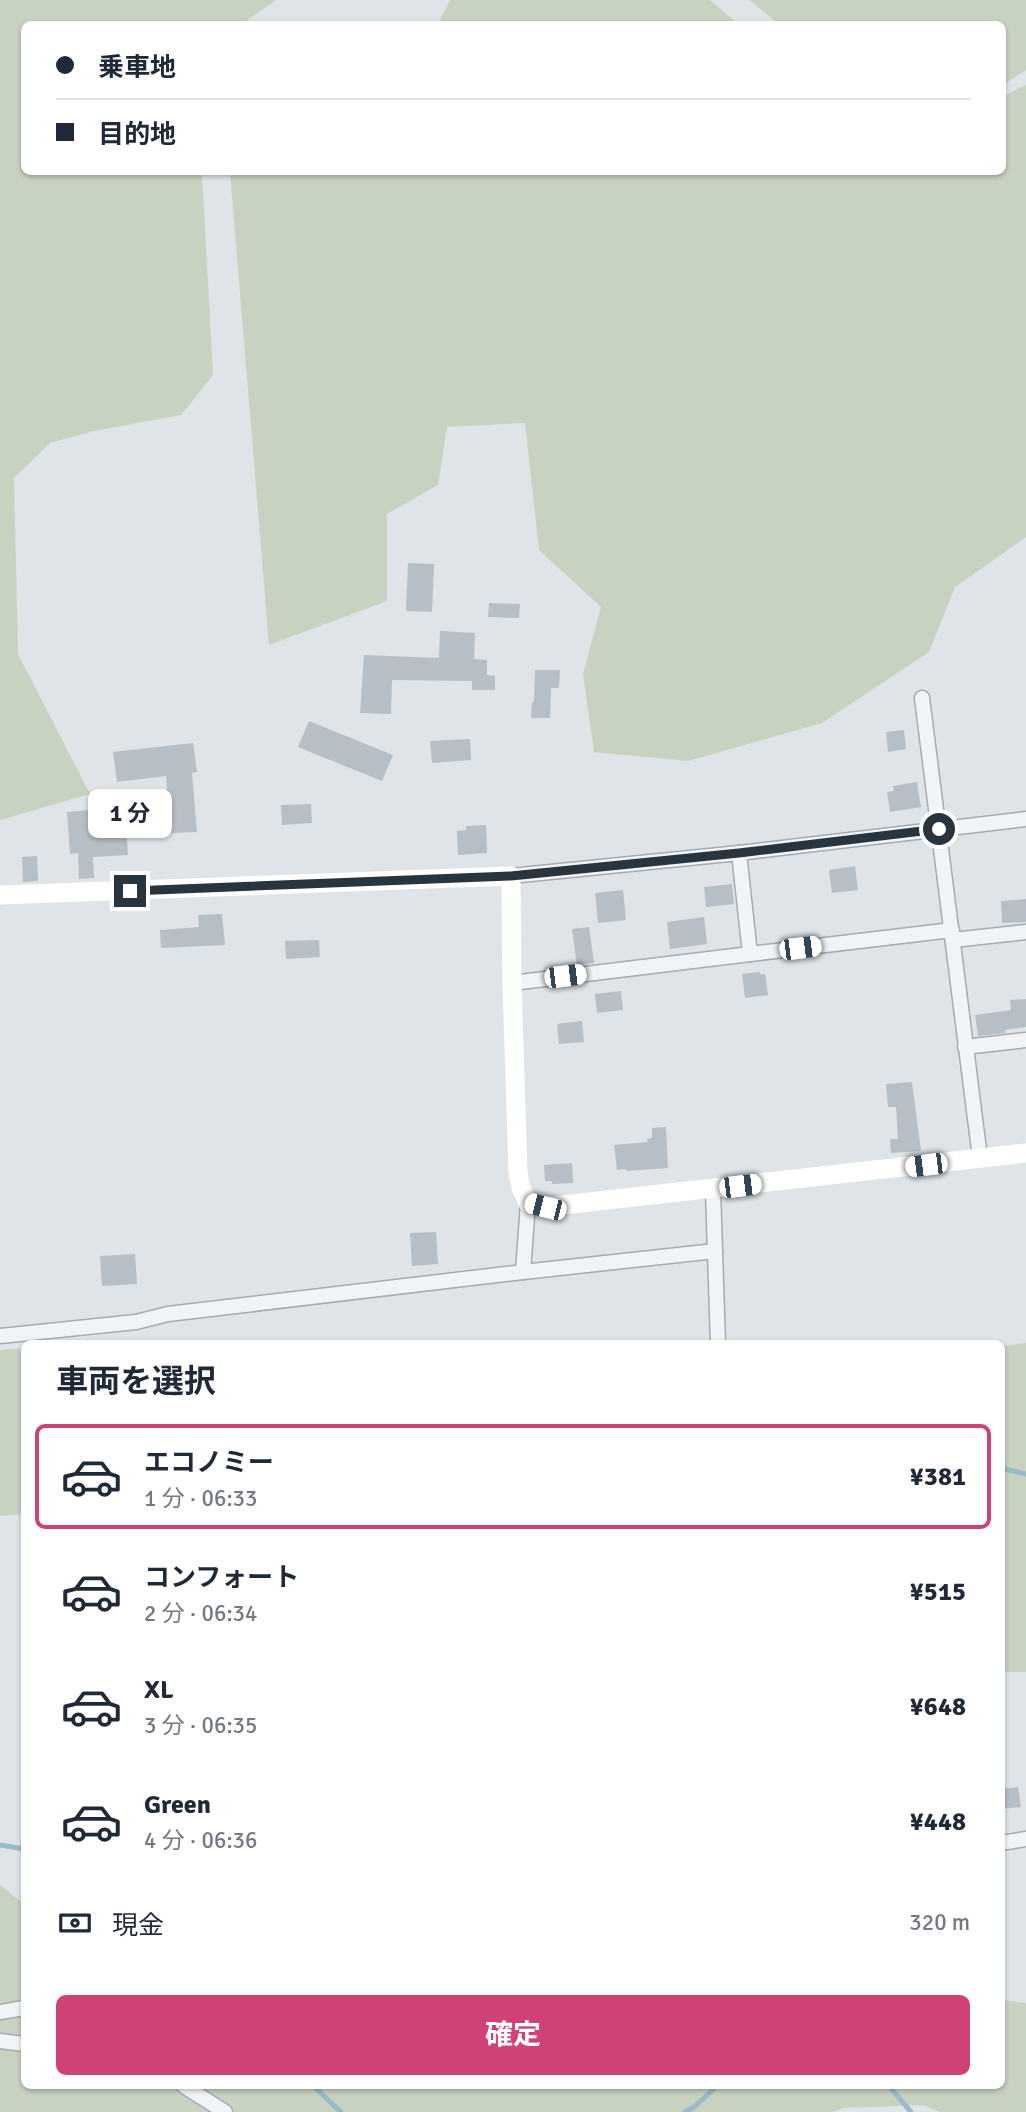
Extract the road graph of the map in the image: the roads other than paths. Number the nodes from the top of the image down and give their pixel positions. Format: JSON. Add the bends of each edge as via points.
{"nodes":[{"id":1,"x":922,"y":698,"type":"dead end"},
{"id":2,"x":1026,"y":819,"type":"edge"},
{"id":3,"x":939,"y":829,"type":"junction"},
{"id":4,"x":739,"y":853,"type":"junction"},
{"id":5,"x":511,"y":876,"type":"junction"},
{"id":6,"x":0,"y":895,"type":"edge"},
{"id":7,"x":1026,"y":932,"type":"edge"},
{"id":8,"x":953,"y":935,"type":"junction"},
{"id":9,"x":750,"y":954,"type":"junction"},
{"id":10,"x":512,"y":983,"type":"junction"},
{"id":11,"x":1026,"y":1040,"type":"edge"},
{"id":12,"x":965,"y":1047,"type":"junction"},
{"id":13,"x":1026,"y":1153,"type":"edge"},
{"id":14,"x":980,"y":1158,"type":"junction"},
{"id":15,"x":713,"y":1190,"type":"junction"},
{"id":16,"x":528,"y":1203,"type":"junction"},
{"id":17,"x":715,"y":1251,"type":"junction"},
{"id":18,"x":523,"y":1272,"type":"junction"},
{"id":19,"x":0,"y":1336,"type":"edge"},
{"id":20,"x":718,"y":1340,"type":"edge"},
{"id":21,"x":1026,"y":1839,"type":"edge"},
{"id":22,"x":1005,"y":1842,"type":"edge"},
{"id":23,"x":21,"y":2008,"type":"edge"},
{"id":24,"x":0,"y":2012,"type":"edge"},
{"id":25,"x":0,"y":2041,"type":"edge"},
{"id":26,"x":21,"y":2044,"type":"edge"},
{"id":27,"x":189,"y":2089,"type":"edge"},
{"id":28,"x":225,"y":2112,"type":"edge"}],
"edges":[{"from":1,"to":3,"type":"street"},
{"from":2,"to":3,"type":"street"},
{"from":3,"to":4,"type":"street"},
{"from":3,"to":8,"type":"street"},
{"from":4,"to":5,"type":"street"},
{"from":4,"to":9,"type":"street"},
{"from":5,"to":6,"type":"street"},
{"from":5,"to":10,"type":"street"},
{"from":7,"to":8,"type":"street"},
{"from":8,"to":9,"type":"street"},
{"from":8,"to":12,"type":"street"},
{"from":9,"to":10,"type":"street"},
{"from":10,"to":16,"type":"street","via":[[518,1173]]},
{"from":11,"to":12,"type":"street"},
{"from":12,"to":14,"type":"street"},
{"from":13,"to":14,"type":"street"},
{"from":14,"to":15,"type":"street"},
{"from":15,"to":16,"type":"street","via":[[545,1207]]},
{"from":15,"to":17,"type":"street"},
{"from":16,"to":18,"type":"street"},
{"from":17,"to":18,"type":"street"},
{"from":17,"to":20,"type":"street"},
{"from":18,"to":19,"type":"street"},
{"from":21,"to":22,"type":"street"},
{"from":23,"to":24,"type":"street"},
{"from":25,"to":26,"type":"street"},
{"from":27,"to":28,"type":"street"}]}
